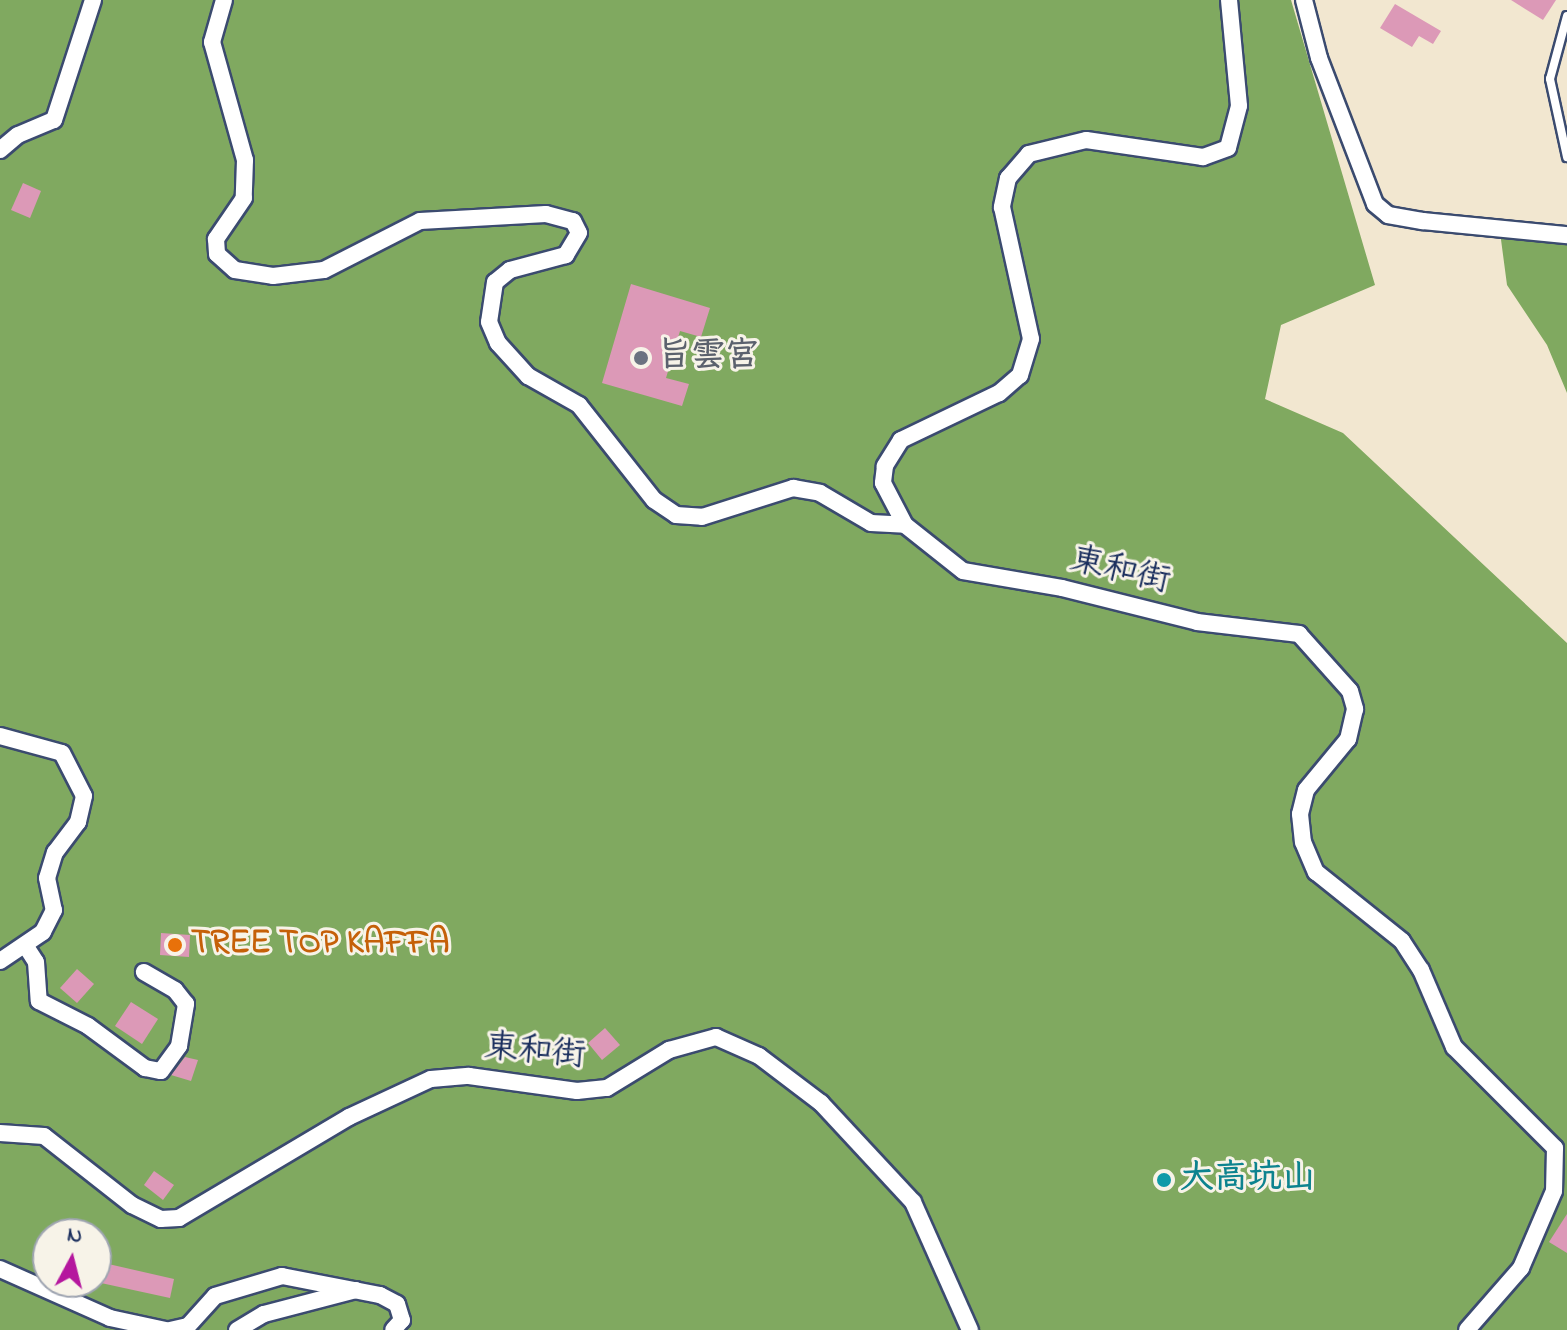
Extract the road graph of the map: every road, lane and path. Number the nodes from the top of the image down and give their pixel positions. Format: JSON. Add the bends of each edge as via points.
{"nodes":[{"id":1,"x":93,"y":0,"type":"edge"},
{"id":2,"x":224,"y":0,"type":"edge"},
{"id":3,"x":1229,"y":0,"type":"edge"},
{"id":4,"x":1304,"y":0,"type":"edge"},
{"id":5,"x":1567,"y":16,"type":"edge"},
{"id":6,"x":0,"y":150,"type":"edge"},
{"id":7,"x":1567,"y":157,"type":"edge"},
{"id":8,"x":1567,"y":235,"type":"edge"},
{"id":9,"x":905,"y":525,"type":"junction"},
{"id":10,"x":0,"y":736,"type":"edge"},
{"id":11,"x":25,"y":945,"type":"junction"},
{"id":12,"x":0,"y":961,"type":"edge"},
{"id":13,"x":144,"y":972,"type":"dead end"},
{"id":14,"x":0,"y":1133,"type":"edge"},
{"id":15,"x":0,"y":1269,"type":"edge"},
{"id":16,"x":360,"y":1289,"type":"junction"},
{"id":17,"x":168,"y":1330,"type":"edge"},
{"id":18,"x":237,"y":1330,"type":"edge"},
{"id":19,"x":393,"y":1330,"type":"edge"},
{"id":20,"x":970,"y":1330,"type":"edge"},
{"id":21,"x":1467,"y":1330,"type":"edge"}],
"edges":[{"from":1,"to":6,"type":"street","via":[[54,120],[18,135]]},
{"from":2,"to":9,"type":"street","via":[[212,42],[245,160],[244,198],[216,239],[217,254],[235,270],[273,276],[324,270],[420,221],[546,214],[573,221],[579,233],[566,255],[510,270],[495,282],[489,322],[498,343],[528,376],[579,405],[654,500],[676,515],[702,517],[793,488],[820,493],[871,523]]},
{"from":3,"to":9,"type":"street","name":"東和街","via":[[1239,106],[1228,148],[1203,157],[1086,140],[1029,154],[1008,178],[1002,207],[1031,339],[1020,375],[999,393],[901,440],[885,466],[883,483]]},
{"from":4,"to":8,"type":"street","via":[[1319,58],[1375,204],[1388,215],[1423,221]]},
{"from":5,"to":7,"type":"lane","via":[[1550,79]]},
{"from":9,"to":21,"type":"street","name":"東和街","via":[[963,571],[1062,588],[1197,622],[1299,634],[1350,691],[1355,709],[1348,739],[1306,790],[1300,814],[1303,842],[1316,872],[1402,941],[1421,970],[1454,1047],[1555,1148],[1554,1191],[1521,1268]]},
{"from":10,"to":11,"type":"street","via":[[62,753],[84,796],[78,822],[55,852],[47,878],[54,910],[43,932]]},
{"from":11,"to":12,"type":"street"},
{"from":11,"to":13,"type":"street","via":[[36,962],[39,1001],[88,1026],[145,1068],[161,1071],[179,1046],[186,1004],[175,990]]},
{"from":14,"to":20,"type":"street","name":"東和街","via":[[44,1136],[132,1205],[161,1219],[179,1218],[349,1117],[431,1079],[469,1076],[577,1091],[607,1088],[669,1050],[716,1037],[759,1056],[821,1103],[913,1202]]},
{"from":15,"to":17,"type":"street","via":[[110,1318]]},
{"from":16,"to":17,"type":"street","via":[[282,1276],[245,1283],[215,1296],[188,1326]]},
{"from":16,"to":18,"type":"street","via":[[264,1314]]},
{"from":16,"to":19,"type":"street","via":[[397,1304],[402,1320]]}]}
